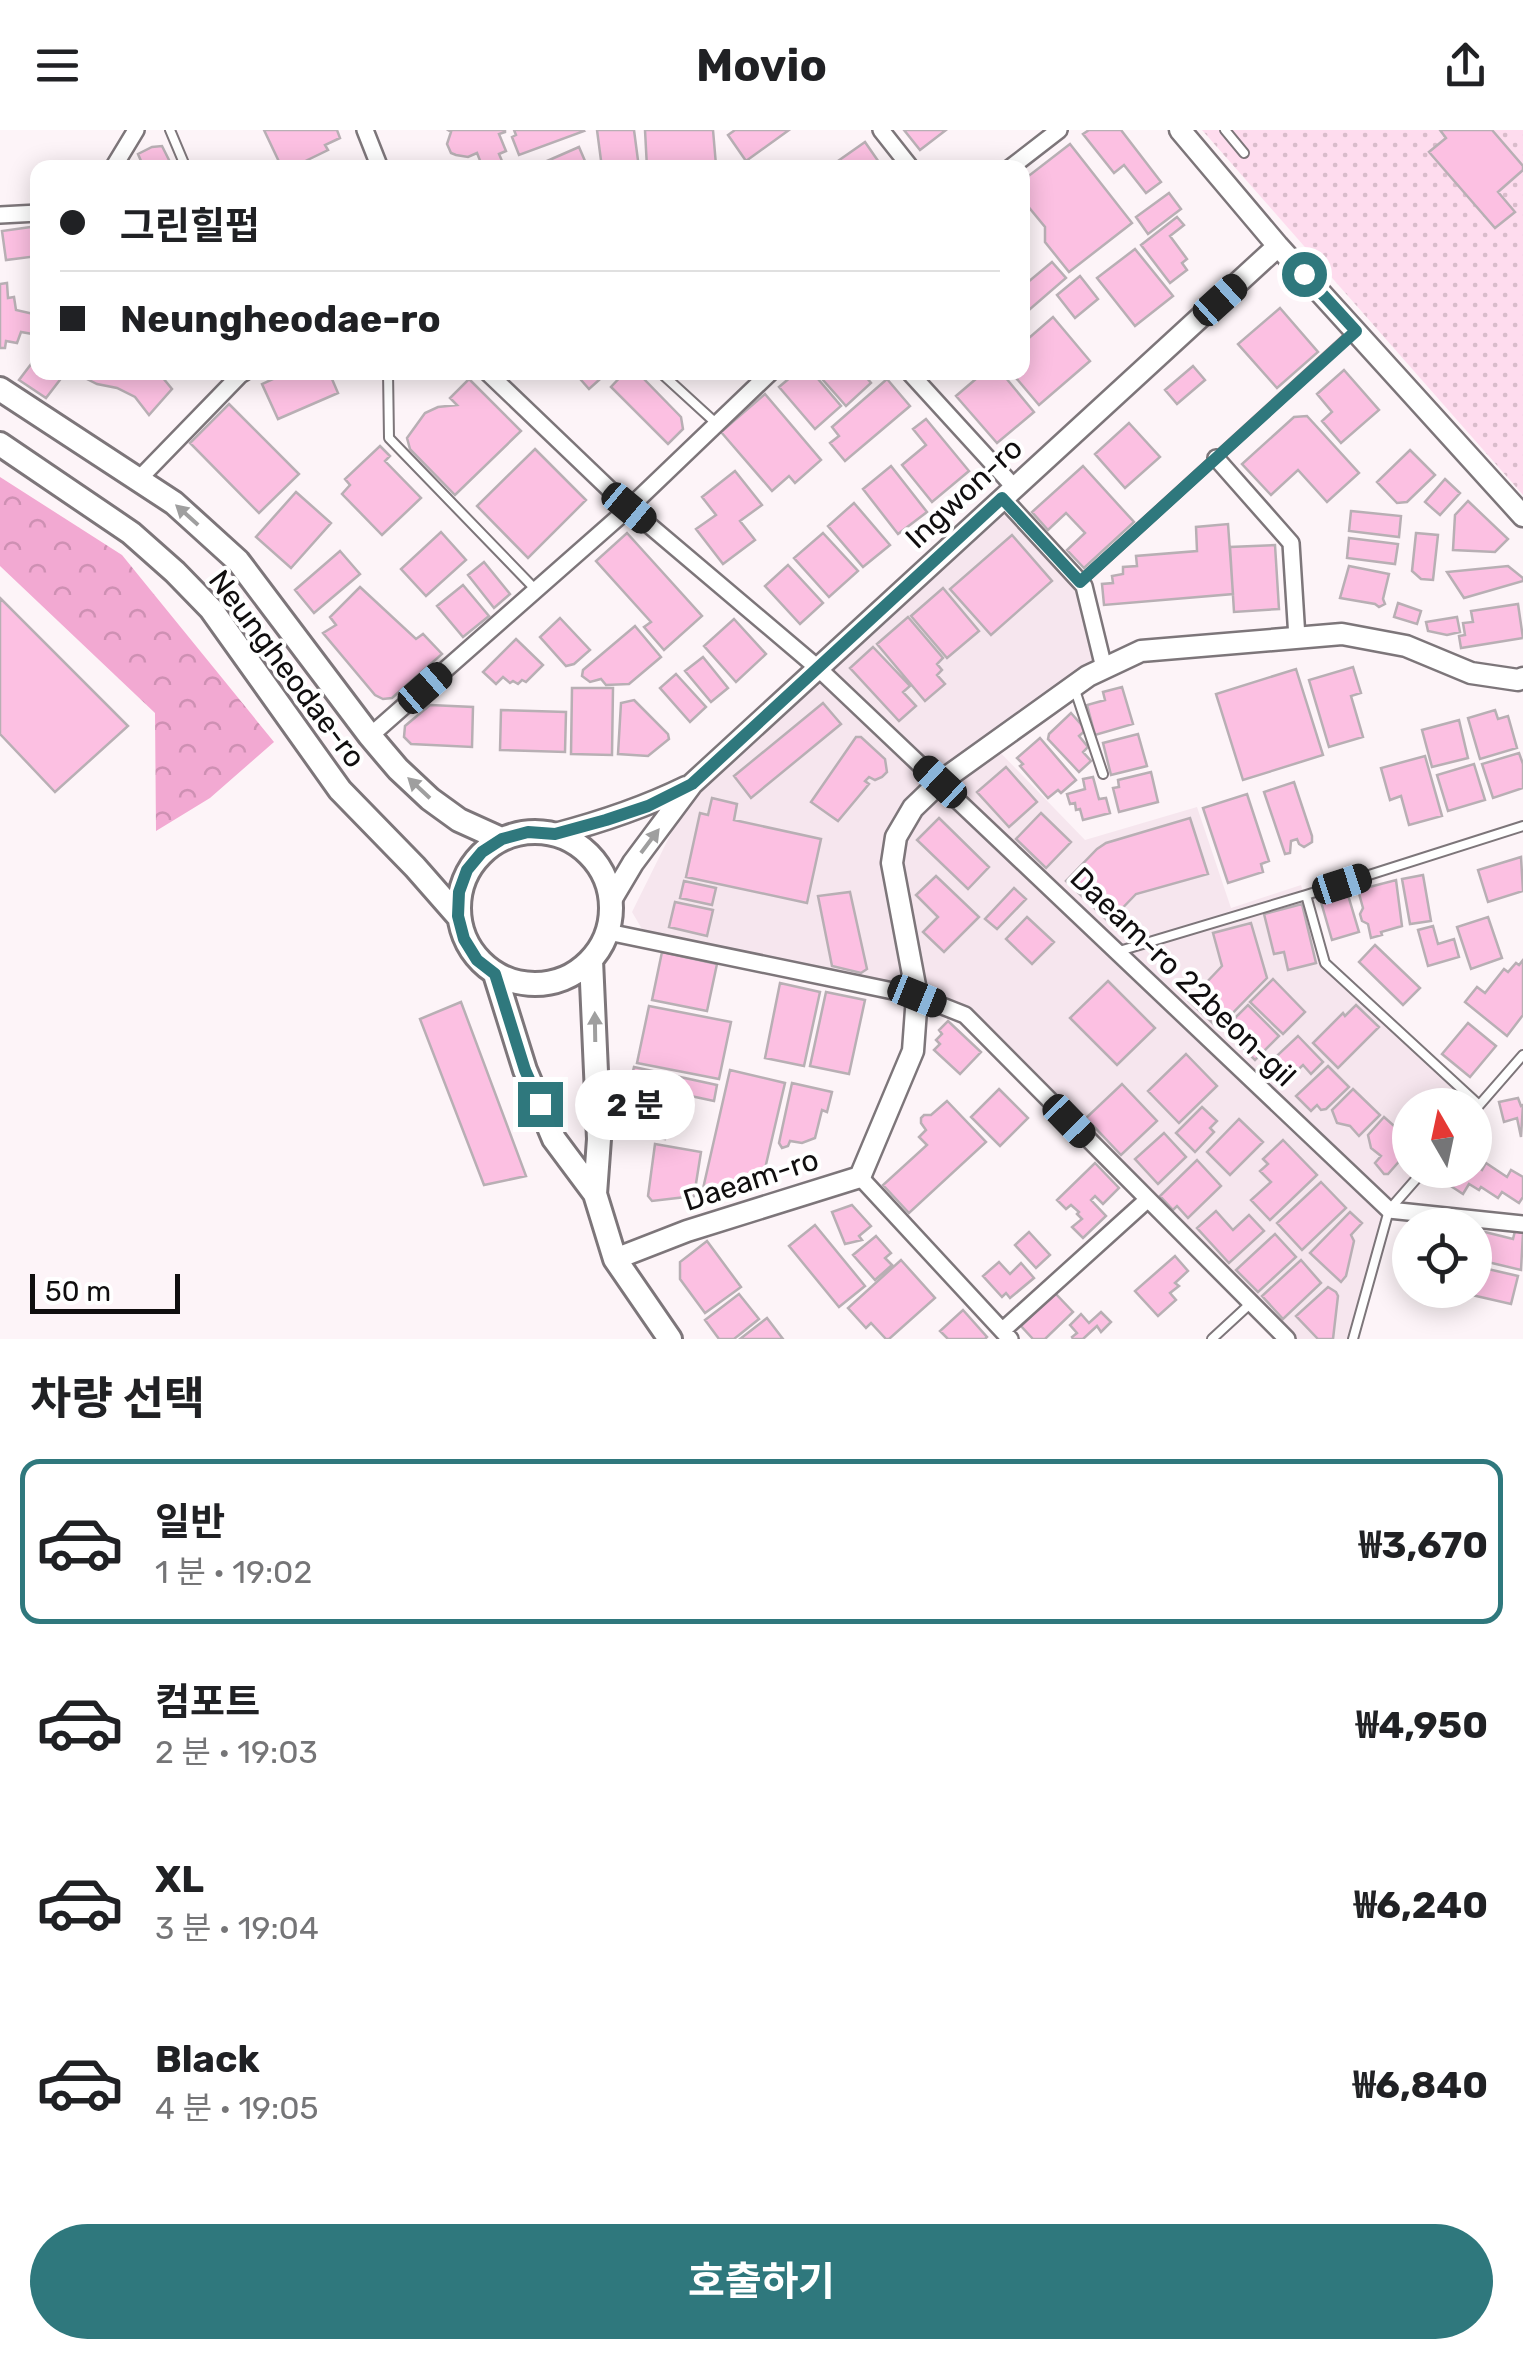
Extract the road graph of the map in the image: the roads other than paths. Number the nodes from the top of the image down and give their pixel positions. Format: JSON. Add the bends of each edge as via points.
{"nodes":[{"id":1,"x":136,"y":130,"type":"edge"},
{"id":2,"x":170,"y":130,"type":"edge"},
{"id":3,"x":365,"y":130,"type":"edge"},
{"id":4,"x":880,"y":130,"type":"edge"},
{"id":5,"x":1059,"y":130,"type":"edge"},
{"id":6,"x":1180,"y":130,"type":"edge"},
{"id":7,"x":1225,"y":130,"type":"edge"},
{"id":8,"x":1244,"y":154,"type":"dead end"},
{"id":9,"x":118,"y":160,"type":"edge"},
{"id":10,"x":183,"y":160,"type":"edge"},
{"id":11,"x":377,"y":160,"type":"edge"},
{"id":12,"x":905,"y":160,"type":"edge"},
{"id":13,"x":1020,"y":160,"type":"edge"},
{"id":14,"x":30,"y":214,"type":"edge"},
{"id":15,"x":0,"y":215,"type":"edge"},
{"id":16,"x":1278,"y":246,"type":"junction"},
{"id":17,"x":1356,"y":331,"type":"junction"},
{"id":18,"x":235,"y":380,"type":"edge"},
{"id":19,"x":388,"y":380,"type":"edge"},
{"id":20,"x":495,"y":380,"type":"edge"},
{"id":21,"x":669,"y":380,"type":"edge"},
{"id":22,"x":763,"y":380,"type":"edge"},
{"id":23,"x":916,"y":380,"type":"edge"},
{"id":24,"x":0,"y":390,"type":"edge"},
{"id":25,"x":718,"y":425,"type":"junction"},
{"id":26,"x":0,"y":444,"type":"edge"},
{"id":27,"x":1216,"y":458,"type":"junction"},
{"id":28,"x":138,"y":480,"type":"junction"},
{"id":29,"x":1008,"y":493,"type":"junction"},
{"id":30,"x":629,"y":508,"type":"junction"},
{"id":31,"x":1523,"y":516,"type":"edge"},
{"id":32,"x":1080,"y":582,"type":"junction"},
{"id":33,"x":536,"y":590,"type":"junction"},
{"id":34,"x":1297,"y":638,"type":"junction"},
{"id":35,"x":1104,"y":668,"type":"junction"},
{"id":36,"x":819,"y":669,"type":"junction"},
{"id":37,"x":1523,"y":678,"type":"edge"},
{"id":38,"x":1074,"y":686,"type":"junction"},
{"id":39,"x":370,"y":736,"type":"junction"},
{"id":40,"x":1103,"y":774,"type":"dead end"},
{"id":41,"x":940,"y":782,"type":"junction"},
{"id":42,"x":692,"y":784,"type":"junction"},
{"id":43,"x":1523,"y":826,"type":"edge"},
{"id":44,"x":555,"y":834,"type":"junction"},
{"id":45,"x":502,"y":839,"type":"junction"},
{"id":46,"x":1306,"y":895,"type":"junction"},
{"id":47,"x":611,"y":900,"type":"junction"},
{"id":48,"x":458,"y":916,"type":"junction"},
{"id":49,"x":608,"y":932,"type":"junction"},
{"id":50,"x":1115,"y":952,"type":"junction"},
{"id":51,"x":591,"y":960,"type":"junction"},
{"id":52,"x":495,"y":974,"type":"junction"},
{"id":53,"x":917,"y":996,"type":"junction"},
{"id":54,"x":1523,"y":1055,"type":"edge"},
{"id":55,"x":1456,"y":1088,"type":"edge"},
{"id":56,"x":1492,"y":1091,"type":"edge"},
{"id":57,"x":860,"y":1176,"type":"junction"},
{"id":58,"x":1408,"y":1188,"type":"edge"},
{"id":59,"x":595,"y":1194,"type":"junction"},
{"id":60,"x":1147,"y":1200,"type":"junction"},
{"id":61,"x":1389,"y":1210,"type":"junction"},
{"id":62,"x":1523,"y":1224,"type":"edge"},
{"id":63,"x":615,"y":1259,"type":"junction"},
{"id":64,"x":1251,"y":1303,"type":"junction"},
{"id":65,"x":1006,"y":1334,"type":"edge"},
{"id":66,"x":670,"y":1339,"type":"edge"},
{"id":67,"x":1212,"y":1339,"type":"edge"},
{"id":68,"x":1287,"y":1339,"type":"edge"},
{"id":69,"x":1353,"y":1339,"type":"edge"}],
"edges":[{"from":1,"to":9,"type":"street"},
{"from":2,"to":10,"type":"lane"},
{"from":3,"to":11,"type":"street"},
{"from":4,"to":12,"type":"street"},
{"from":5,"to":13,"type":"street"},
{"from":6,"to":16,"type":"street"},
{"from":7,"to":8,"type":"lane"},
{"from":14,"to":15,"type":"street"},
{"from":16,"to":17,"type":"street"},
{"from":16,"to":29,"type":"street","name":"Ingwon-ro"},
{"from":17,"to":27,"type":"lane"},
{"from":17,"to":31,"type":"street"},
{"from":18,"to":28,"type":"street"},
{"from":19,"to":33,"type":"lane","via":[[388,438]]},
{"from":20,"to":30,"type":"street","name":"Daeam-ro 22beon-gil"},
{"from":21,"to":25,"type":"lane"},
{"from":22,"to":25,"type":"street"},
{"from":23,"to":29,"type":"street"},
{"from":24,"to":28,"type":"main road","name":"Neungheodae-ro"},
{"from":25,"to":30,"type":"street"},
{"from":26,"to":48,"type":"main road","name":"Neungheodae-ro","via":[[130,534],[211,609],[340,790]]},
{"from":27,"to":32,"type":"lane"},
{"from":27,"to":34,"type":"street","via":[[1291,543]]},
{"from":39,"to":28,"type":"main road","name":"Neungheodae-ro","one_way":true,"via":[[238,562],[174,503]]},
{"from":29,"to":32,"type":"street"},
{"from":29,"to":36,"type":"street","name":"Ingwon-ro"},
{"from":30,"to":33,"type":"street"},
{"from":30,"to":36,"type":"street","name":"Daeam-ro 22beon-gil"},
{"from":32,"to":35,"type":"street"},
{"from":33,"to":39,"type":"street"},
{"from":34,"to":35,"type":"street","name":"Daeam-ro","via":[[1141,650]]},
{"from":34,"to":37,"type":"street","name":"Daeam-ro","via":[[1342,634],[1406,646],[1471,673]]},
{"from":35,"to":38,"type":"street","name":"Daeam-ro"},
{"from":36,"to":41,"type":"street","name":"Daeam-ro 22beon-gil"},
{"from":36,"to":42,"type":"street","name":"Ingwon-ro"},
{"from":38,"to":40,"type":"lane"},
{"from":38,"to":41,"type":"street","name":"Daeam-ro"},
{"from":45,"to":39,"type":"main road","name":"Neungheodae-ro","one_way":true,"via":[[430,799]]},
{"from":41,"to":50,"type":"street","name":"Daeam-ro 22beon-gil"},
{"from":41,"to":53,"type":"street","name":"Daeam-ro","via":[[896,837],[892,864]]},
{"from":42,"to":44,"type":"street","via":[[648,806]]},
{"from":47,"to":42,"type":"street","one_way":true},
{"from":43,"to":46,"type":"lane"},
{"from":44,"to":45,"type":"main road"},
{"from":44,"to":47,"type":"main road","via":[[593,858]]},
{"from":45,"to":48,"type":"main road","via":[[467,870]]},
{"from":46,"to":50,"type":"lane"},
{"from":46,"to":55,"type":"lane","via":[[1325,963]]},
{"from":47,"to":49,"type":"main road"},
{"from":48,"to":52,"type":"main road","via":[[477,960]]},
{"from":49,"to":51,"type":"main road"},
{"from":49,"to":53,"type":"street"},
{"from":50,"to":61,"type":"street","name":"Daeam-ro 22beon-gil"},
{"from":51,"to":52,"type":"main road","via":[[546,984],[520,984]]},
{"from":59,"to":51,"type":"main road","one_way":true},
{"from":52,"to":59,"type":"main road","via":[[554,1139]]},
{"from":53,"to":57,"type":"street","name":"Daeam-ro","via":[[913,1052]]},
{"from":53,"to":60,"type":"street","via":[[965,1015]]},
{"from":54,"to":56,"type":"lane"},
{"from":57,"to":63,"type":"street","name":"Daeam-ro"},
{"from":57,"to":65,"type":"street"},
{"from":58,"to":61,"type":"lane"},
{"from":59,"to":63,"type":"main road"},
{"from":60,"to":64,"type":"street"},
{"from":60,"to":65,"type":"street"},
{"from":61,"to":62,"type":"street"},
{"from":61,"to":69,"type":"lane"},
{"from":63,"to":66,"type":"main road"},
{"from":64,"to":67,"type":"lane"},
{"from":64,"to":68,"type":"street"}]}
